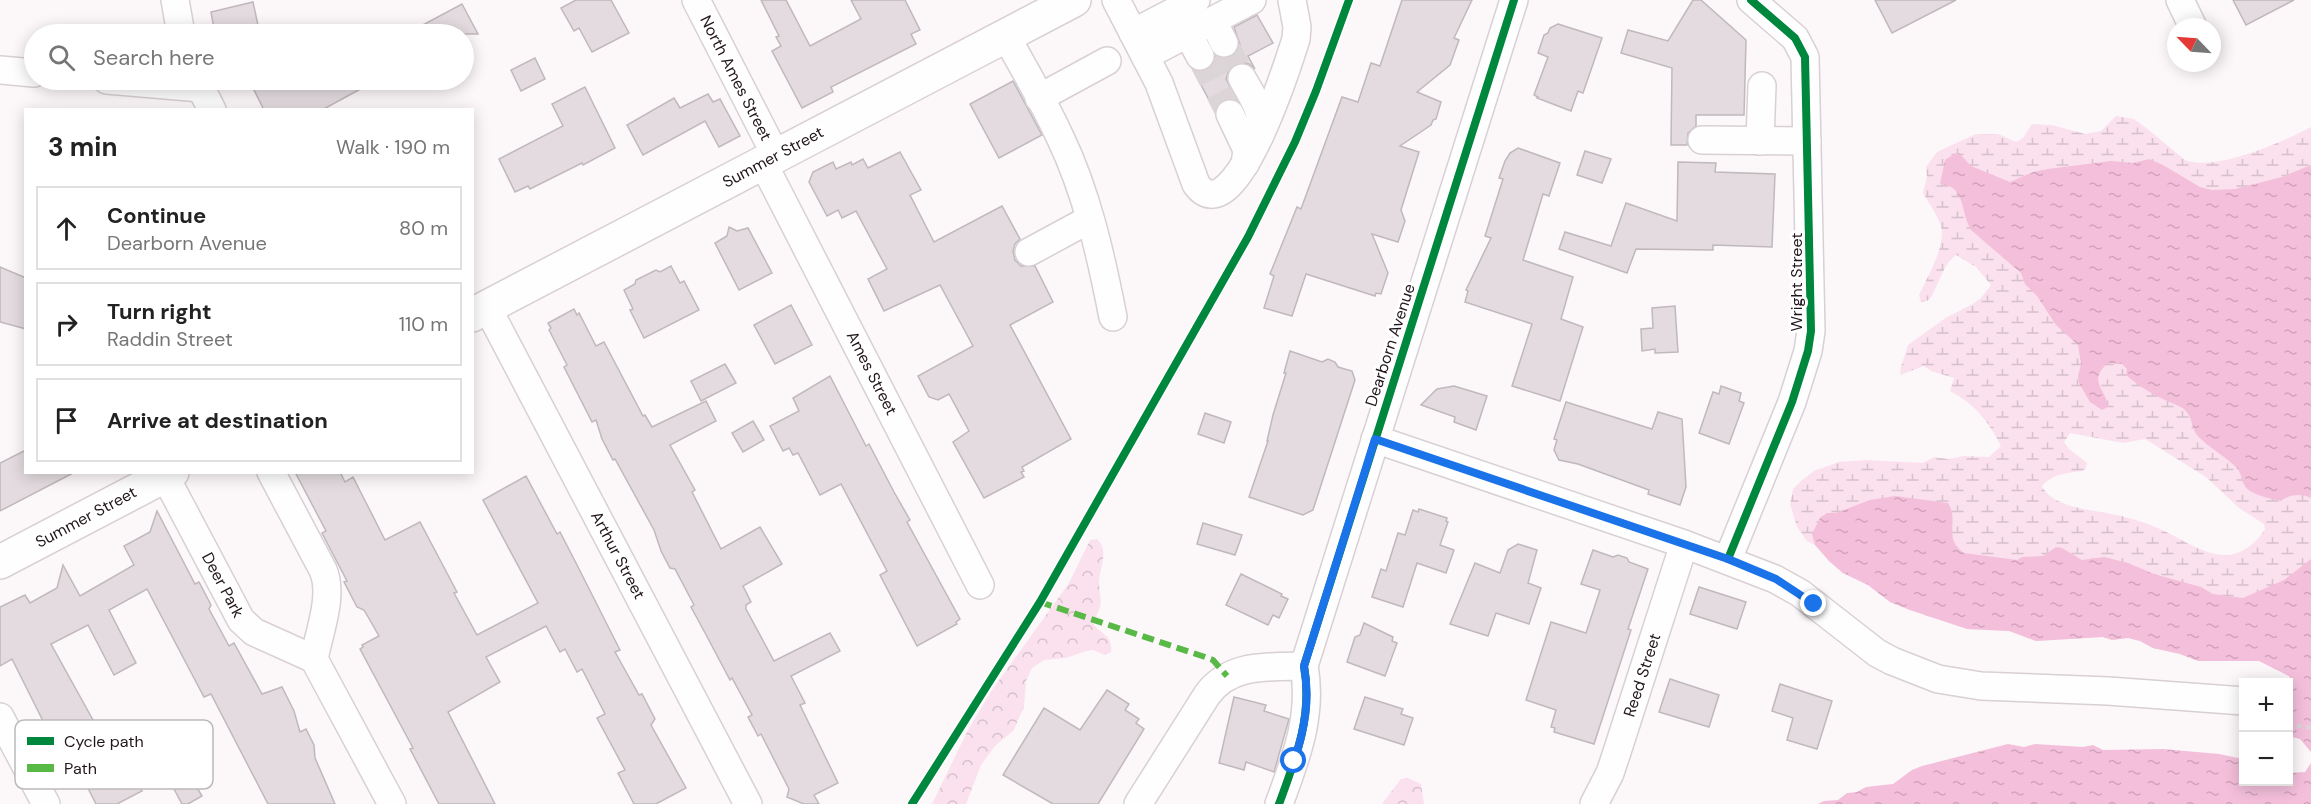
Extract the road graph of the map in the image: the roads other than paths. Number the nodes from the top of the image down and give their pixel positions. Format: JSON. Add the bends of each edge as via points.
{"nodes":[{"id":1,"x":175,"y":0,"type":"edge"},
{"id":2,"x":696,"y":0,"type":"edge"},
{"id":3,"x":1074,"y":0,"type":"edge"},
{"id":4,"x":1164,"y":0,"type":"edge"},
{"id":5,"x":1252,"y":0,"type":"edge"},
{"id":6,"x":1292,"y":0,"type":"edge"},
{"id":7,"x":1514,"y":0,"type":"edge"},
{"id":8,"x":1751,"y":0,"type":"edge"},
{"id":9,"x":2180,"y":0,"type":"edge"},
{"id":10,"x":1213,"y":16,"type":"edge"},
{"id":11,"x":2189,"y":18,"type":"edge"},
{"id":12,"x":179,"y":24,"type":"edge"},
{"id":13,"x":1132,"y":31,"type":"edge"},
{"id":14,"x":1006,"y":36,"type":"junction"},
{"id":15,"x":1107,"y":61,"type":"dead end"},
{"id":16,"x":0,"y":70,"type":"edge"},
{"id":17,"x":24,"y":72,"type":"edge"},
{"id":18,"x":1242,"y":78,"type":"tunnel mouth"},
{"id":19,"x":1761,"y":86,"type":"dead end"},
{"id":20,"x":187,"y":90,"type":"edge"},
{"id":21,"x":203,"y":92,"type":"edge"},
{"id":22,"x":1040,"y":98,"type":"junction"},
{"id":23,"x":1230,"y":114,"type":"tunnel mouth"},
{"id":24,"x":1258,"y":140,"type":"junction"},
{"id":25,"x":1702,"y":140,"type":"dead end"},
{"id":26,"x":1760,"y":141,"type":"junction"},
{"id":27,"x":1807,"y":141,"type":"junction"},
{"id":28,"x":770,"y":159,"type":"junction"},
{"id":29,"x":1245,"y":164,"type":"junction"},
{"id":30,"x":1090,"y":219,"type":"junction"},
{"id":31,"x":1029,"y":252,"type":"dead end"},
{"id":32,"x":480,"y":311,"type":"edge"},
{"id":33,"x":1113,"y":317,"type":"dead end"},
{"id":34,"x":1375,"y":439,"type":"junction"},
{"id":35,"x":168,"y":474,"type":"edge"},
{"id":36,"x":272,"y":474,"type":"edge"},
{"id":37,"x":1684,"y":544,"type":"junction"},
{"id":38,"x":1728,"y":559,"type":"junction"},
{"id":39,"x":0,"y":562,"type":"edge"},
{"id":40,"x":980,"y":585,"type":"dead end"},
{"id":41,"x":314,"y":659,"type":"junction"},
{"id":42,"x":1304,"y":666,"type":"junction"},
{"id":43,"x":2239,"y":701,"type":"edge"},
{"id":44,"x":0,"y":717,"type":"edge"},
{"id":45,"x":15,"y":745,"type":"edge"},
{"id":46,"x":38,"y":789,"type":"edge"},
{"id":47,"x":46,"y":804,"type":"edge"},
{"id":48,"x":392,"y":804,"type":"edge"},
{"id":49,"x":748,"y":804,"type":"edge"},
{"id":50,"x":1138,"y":804,"type":"edge"},
{"id":51,"x":1279,"y":804,"type":"edge"},
{"id":52,"x":1594,"y":804,"type":"edge"}],
"edges":[{"from":1,"to":12,"type":"street"},
{"from":2,"to":28,"type":"street","name":"North Ames Street"},
{"from":3,"to":14,"type":"main road","name":"Summer Street"},
{"from":4,"to":13,"type":"street"},
{"from":5,"to":10,"type":"street"},
{"from":6,"to":24,"type":"street","via":[[1298,27],[1296,39]]},
{"from":7,"to":34,"type":"street","name":"Dearborn Avenue"},
{"from":8,"to":27,"type":"street","name":"Wright Street","via":[[1802,48]]},
{"from":9,"to":11,"type":"street"},
{"from":10,"to":13,"type":"street"},
{"from":10,"to":13,"type":"street","via":[[1194,45]]},
{"from":13,"to":29,"type":"street","via":[[1171,111],[1198,187],[1210,194],[1222,192]]},
{"from":14,"to":22,"type":"street"},
{"from":14,"to":28,"type":"main road","name":"Summer Street"},
{"from":15,"to":22,"type":"street"},
{"from":16,"to":17,"type":"street"},
{"from":18,"to":24,"type":"street","via":[[1260,113]]},
{"from":19,"to":26,"type":"street"},
{"from":20,"to":21,"type":"street"},
{"from":22,"to":30,"type":"street","via":[[1060,137]]},
{"from":23,"to":29,"type":"street","via":[[1247,150]]},
{"from":24,"to":29,"type":"street"},
{"from":25,"to":26,"type":"street"},
{"from":26,"to":27,"type":"street"},
{"from":27,"to":38,"type":"street","name":"Wright Street","via":[[1811,310],[1808,351],[1792,402]]},
{"from":28,"to":32,"type":"main road","name":"Summer Street"},
{"from":28,"to":40,"type":"street","name":"Ames Street"},
{"from":30,"to":31,"type":"street"},
{"from":30,"to":33,"type":"street"},
{"from":32,"to":49,"type":"street","name":"Arthur Street"},
{"from":34,"to":37,"type":"street"},
{"from":34,"to":42,"type":"street","name":"Dearborn Avenue"},
{"from":35,"to":39,"type":"main road","name":"Summer Street"},
{"from":35,"to":41,"type":"street","name":"Deer Park","via":[[241,620],[254,632]]},
{"from":36,"to":41,"type":"street","via":[[328,584]]},
{"from":37,"to":38,"type":"street"},
{"from":37,"to":52,"type":"street","name":"Reed Street","via":[[1617,752]]},
{"from":38,"to":43,"type":"street","via":[[1776,579],[1878,653],[1938,679],[1981,686]]},
{"from":41,"to":48,"type":"street"},
{"from":42,"to":50,"type":"street","via":[[1248,668],[1221,680],[1207,695]]},
{"from":42,"to":51,"type":"street","name":"Dearborn Avenue","via":[[1308,691],[1305,728]]},
{"from":44,"to":45,"type":"street"},
{"from":46,"to":47,"type":"street"}]}
